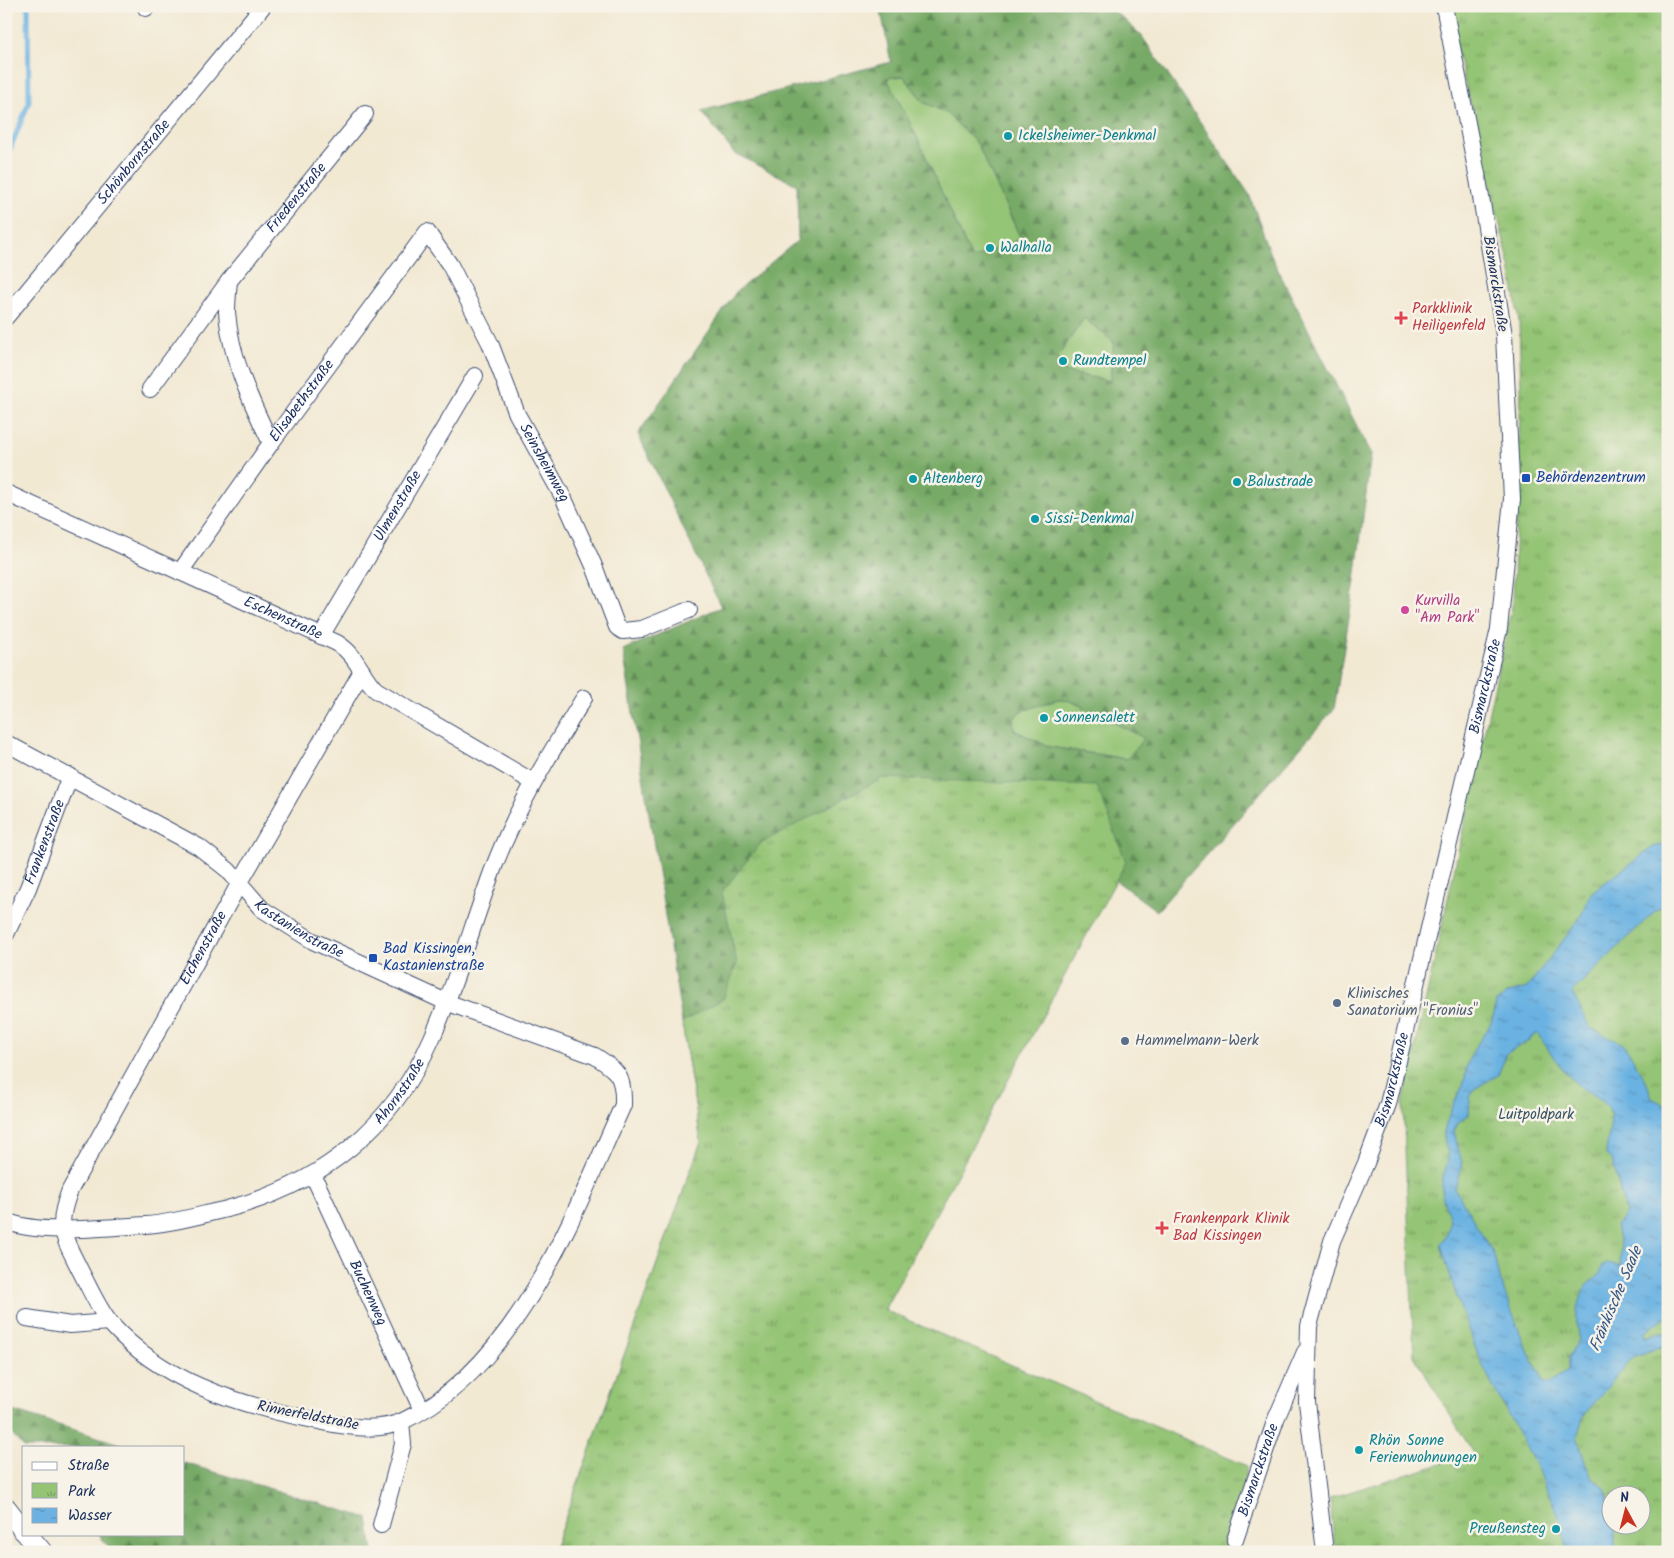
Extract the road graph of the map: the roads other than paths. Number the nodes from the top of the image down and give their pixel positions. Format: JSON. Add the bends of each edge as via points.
{"nodes":[{"id":1,"x":263,"y":6,"type":"edge"},
{"id":2,"x":1444,"y":6,"type":"edge"},
{"id":3,"x":365,"y":114,"type":"dead end"},
{"id":4,"x":427,"y":232,"type":"joint"},
{"id":5,"x":229,"y":281,"type":"junction"},
{"id":6,"x":6,"y":317,"type":"edge"},
{"id":7,"x":475,"y":376,"type":"dead end"},
{"id":8,"x":150,"y":389,"type":"dead end"},
{"id":9,"x":271,"y":444,"type":"junction"},
{"id":10,"x":6,"y":493,"type":"edge"},
{"id":11,"x":180,"y":572,"type":"junction"},
{"id":12,"x":690,"y":610,"type":"dead end"},
{"id":13,"x":322,"y":636,"type":"junction"},
{"id":14,"x":362,"y":671,"type":"junction"},
{"id":15,"x":584,"y":698,"type":"dead end"},
{"id":16,"x":6,"y":744,"type":"edge"},
{"id":17,"x":70,"y":776,"type":"junction"},
{"id":18,"x":533,"y":782,"type":"junction"},
{"id":19,"x":239,"y":884,"type":"junction"},
{"id":20,"x":6,"y":934,"type":"edge"},
{"id":21,"x":446,"y":1002,"type":"junction"},
{"id":22,"x":617,"y":1070,"type":"joint"},
{"id":23,"x":314,"y":1175,"type":"junction"},
{"id":24,"x":6,"y":1221,"type":"edge"},
{"id":25,"x":61,"y":1230,"type":"junction"},
{"id":26,"x":27,"y":1318,"type":"dead end"},
{"id":27,"x":110,"y":1322,"type":"junction"},
{"id":28,"x":1307,"y":1347,"type":"junction"},
{"id":29,"x":422,"y":1410,"type":"junction"},
{"id":30,"x":401,"y":1422,"type":"junction"},
{"id":31,"x":6,"y":1508,"type":"edge"},
{"id":32,"x":381,"y":1526,"type":"dead end"},
{"id":33,"x":22,"y":1528,"type":"edge"},
{"id":34,"x":29,"y":1536,"type":"edge"},
{"id":35,"x":1235,"y":1540,"type":"dead end"},
{"id":36,"x":42,"y":1552,"type":"edge"},
{"id":37,"x":1325,"y":1552,"type":"edge"}],
"edges":[{"from":1,"to":6,"type":"street","name":"Schönbornstraße"},
{"from":2,"to":28,"type":"street","name":"Bismarckstraße","via":[[1504,335],[1512,499],[1506,580],[1499,629],[1388,1104],[1332,1241],[1309,1326]]},
{"from":3,"to":5,"type":"street","name":"Friedenstraße"},
{"from":4,"to":9,"type":"street","name":"Elisabethstraße"},
{"from":4,"to":12,"type":"street","name":"Seinsheimweg","via":[[450,265],[490,343],[517,414],[564,499],[616,627],[633,631]]},
{"from":5,"to":8,"type":"street","name":"Friedenstraße"},
{"from":5,"to":9,"type":"street","via":[[227,312],[236,356]]},
{"from":7,"to":13,"type":"street","name":"Ulmenstraße"},
{"from":9,"to":11,"type":"street","name":"Elisabethstraße"},
{"from":10,"to":11,"type":"street","name":"Eschenstraße"},
{"from":11,"to":13,"type":"street","name":"Eschenstraße"},
{"from":13,"to":14,"type":"street","name":"Eschenstraße","via":[[349,651]]},
{"from":14,"to":18,"type":"street","name":"Eschenstraße","via":[[376,690]]},
{"from":14,"to":19,"type":"street","name":"Eichenstraße"},
{"from":15,"to":18,"type":"street","name":"Ahornstraße"},
{"from":16,"to":17,"type":"street","name":"Kastanienstraße"},
{"from":17,"to":19,"type":"street","name":"Kastanienstraße","via":[[199,848],[228,870]]},
{"from":17,"to":20,"type":"street","name":"Frankenstraße","via":[[28,888]]},
{"from":18,"to":21,"type":"street","name":"Ahornstraße","via":[[496,863]]},
{"from":19,"to":21,"type":"street","name":"Kastanienstraße","via":[[262,909],[313,941]]},
{"from":19,"to":25,"type":"street","name":"Eichenstraße","via":[[70,1190],[62,1211]]},
{"from":21,"to":22,"type":"street","name":"Kastanienstraße","via":[[595,1056]]},
{"from":21,"to":23,"type":"street","name":"Ahornstraße","via":[[432,1039],[402,1093],[373,1128]]},
{"from":22,"to":29,"type":"street","name":"Rinnerfeldstraße","via":[[624,1087],[623,1105],[554,1254],[521,1312],[460,1383]]},
{"from":23,"to":25,"type":"street","name":"Ahornstraße","via":[[244,1205],[166,1224]]},
{"from":23,"to":29,"type":"street","name":"Buchenweg"},
{"from":24,"to":25,"type":"street","name":"Ahornstraße"},
{"from":25,"to":27,"type":"street","name":"Rinnerfeldstraße"},
{"from":26,"to":27,"type":"street","via":[[70,1326]]},
{"from":27,"to":30,"type":"street","name":"Rinnerfeldstraße","via":[[162,1366],[225,1398],[320,1422],[368,1427]]},
{"from":28,"to":35,"type":"street","name":"Bismarckstraße","via":[[1279,1411]]},
{"from":28,"to":37,"type":"street","name":"Bismarckstraße","via":[[1307,1402]]},
{"from":29,"to":30,"type":"street","name":"Rinnerfeldstraße"},
{"from":30,"to":32,"type":"street","via":[[403,1444]]},
{"from":31,"to":33,"type":"main road"},
{"from":34,"to":36,"type":"main road"}]}
